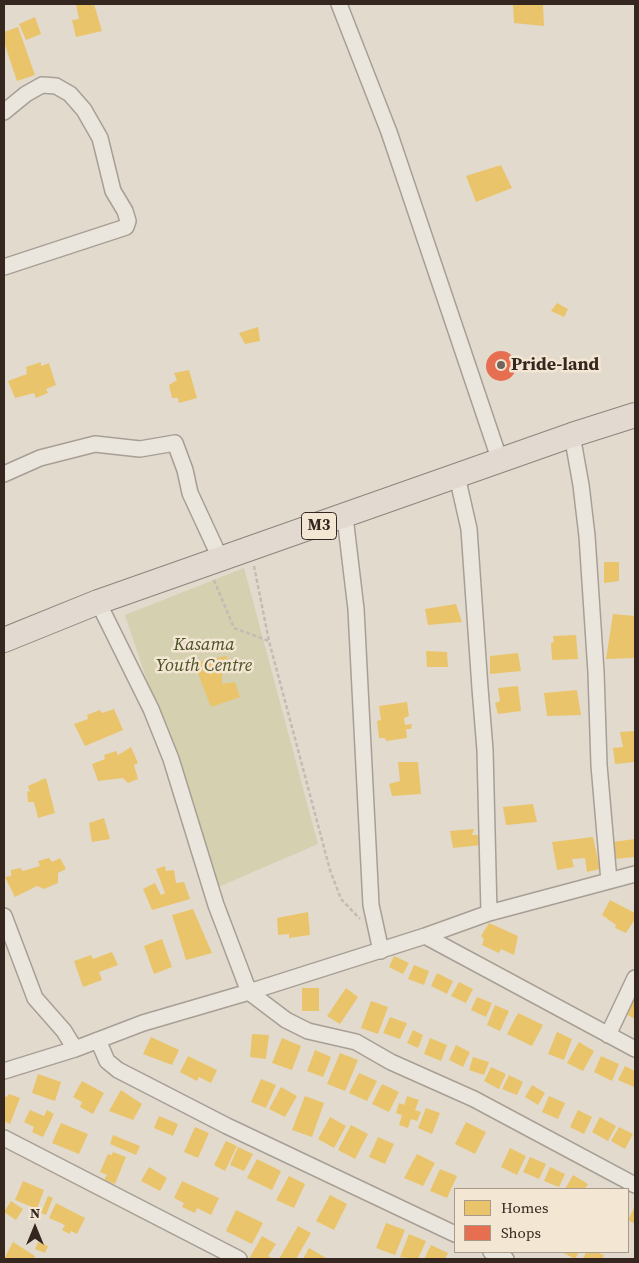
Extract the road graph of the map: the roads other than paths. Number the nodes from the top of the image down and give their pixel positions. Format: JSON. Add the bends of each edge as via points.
{"nodes":[{"id":1,"x":339,"y":4,"type":"edge"},
{"id":2,"x":4,"y":112,"type":"edge"},
{"id":3,"x":4,"y":267,"type":"edge"},
{"id":4,"x":635,"y":414,"type":"edge"},
{"id":5,"x":572,"y":435,"type":"junction"},
{"id":6,"x":500,"y":461,"type":"junction"},
{"id":7,"x":4,"y":474,"type":"edge"},
{"id":8,"x":458,"y":476,"type":"junction"},
{"id":9,"x":344,"y":516,"type":"junction"},
{"id":10,"x":214,"y":562,"type":"junction"},
{"id":11,"x":98,"y":602,"type":"junction"},
{"id":12,"x":4,"y":640,"type":"edge"},
{"id":13,"x":635,"y":874,"type":"edge"},
{"id":14,"x":609,"y":881,"type":"junction"},
{"id":15,"x":489,"y":913,"type":"junction"},
{"id":16,"x":4,"y":916,"type":"edge"},
{"id":17,"x":425,"y":936,"type":"junction"},
{"id":18,"x":381,"y":951,"type":"junction"},
{"id":19,"x":635,"y":978,"type":"edge"},
{"id":20,"x":249,"y":992,"type":"junction"},
{"id":21,"x":608,"y":1035,"type":"junction"},
{"id":22,"x":98,"y":1040,"type":"junction"},
{"id":23,"x":75,"y":1048,"type":"junction"},
{"id":24,"x":635,"y":1049,"type":"edge"},
{"id":25,"x":4,"y":1071,"type":"edge"},
{"id":26,"x":4,"y":1138,"type":"edge"},
{"id":27,"x":635,"y":1185,"type":"edge"},
{"id":28,"x":454,"y":1234,"type":"edge"},
{"id":29,"x":493,"y":1253,"type":"edge"},
{"id":30,"x":239,"y":1259,"type":"edge"},
{"id":31,"x":506,"y":1259,"type":"edge"}],
"edges":[{"from":1,"to":6,"type":"street","via":[[389,132]]},
{"from":2,"to":3,"type":"street","via":[[42,85],[56,86],[70,94],[84,110],[100,138],[113,191],[128,221],[126,227]]},
{"from":4,"to":5,"type":"main road","number":"M3"},
{"from":5,"to":6,"type":"main road","number":"M3"},
{"from":5,"to":14,"type":"street","via":[[582,485],[587,536]]},
{"from":6,"to":8,"type":"main road","number":"M3"},
{"from":7,"to":10,"type":"street","via":[[40,458],[95,444],[140,449],[174,443]]},
{"from":8,"to":9,"type":"main road","number":"M3"},
{"from":8,"to":15,"type":"street","via":[[469,529],[485,750]]},
{"from":9,"to":10,"type":"main road","number":"M3"},
{"from":9,"to":18,"type":"street","via":[[356,609],[371,905]]},
{"from":10,"to":11,"type":"main road","number":"M3"},
{"from":11,"to":12,"type":"main road","number":"M3"},
{"from":11,"to":20,"type":"street","via":[[151,709],[171,760],[216,905]]},
{"from":13,"to":14,"type":"street"},
{"from":14,"to":15,"type":"street"},
{"from":15,"to":17,"type":"street"},
{"from":16,"to":23,"type":"street","via":[[36,998]]},
{"from":17,"to":18,"type":"street"},
{"from":17,"to":21,"type":"street"},
{"from":18,"to":20,"type":"street"},
{"from":19,"to":21,"type":"street"},
{"from":20,"to":22,"type":"street","via":[[143,1023]]},
{"from":20,"to":27,"type":"street","via":[[308,1032],[356,1042],[391,1062],[474,1099]]},
{"from":21,"to":24,"type":"street"},
{"from":22,"to":23,"type":"street"},
{"from":22,"to":28,"type":"street","via":[[107,1061],[118,1070],[262,1143]]},
{"from":23,"to":25,"type":"street"},
{"from":26,"to":30,"type":"street"},
{"from":29,"to":31,"type":"street"}]}
